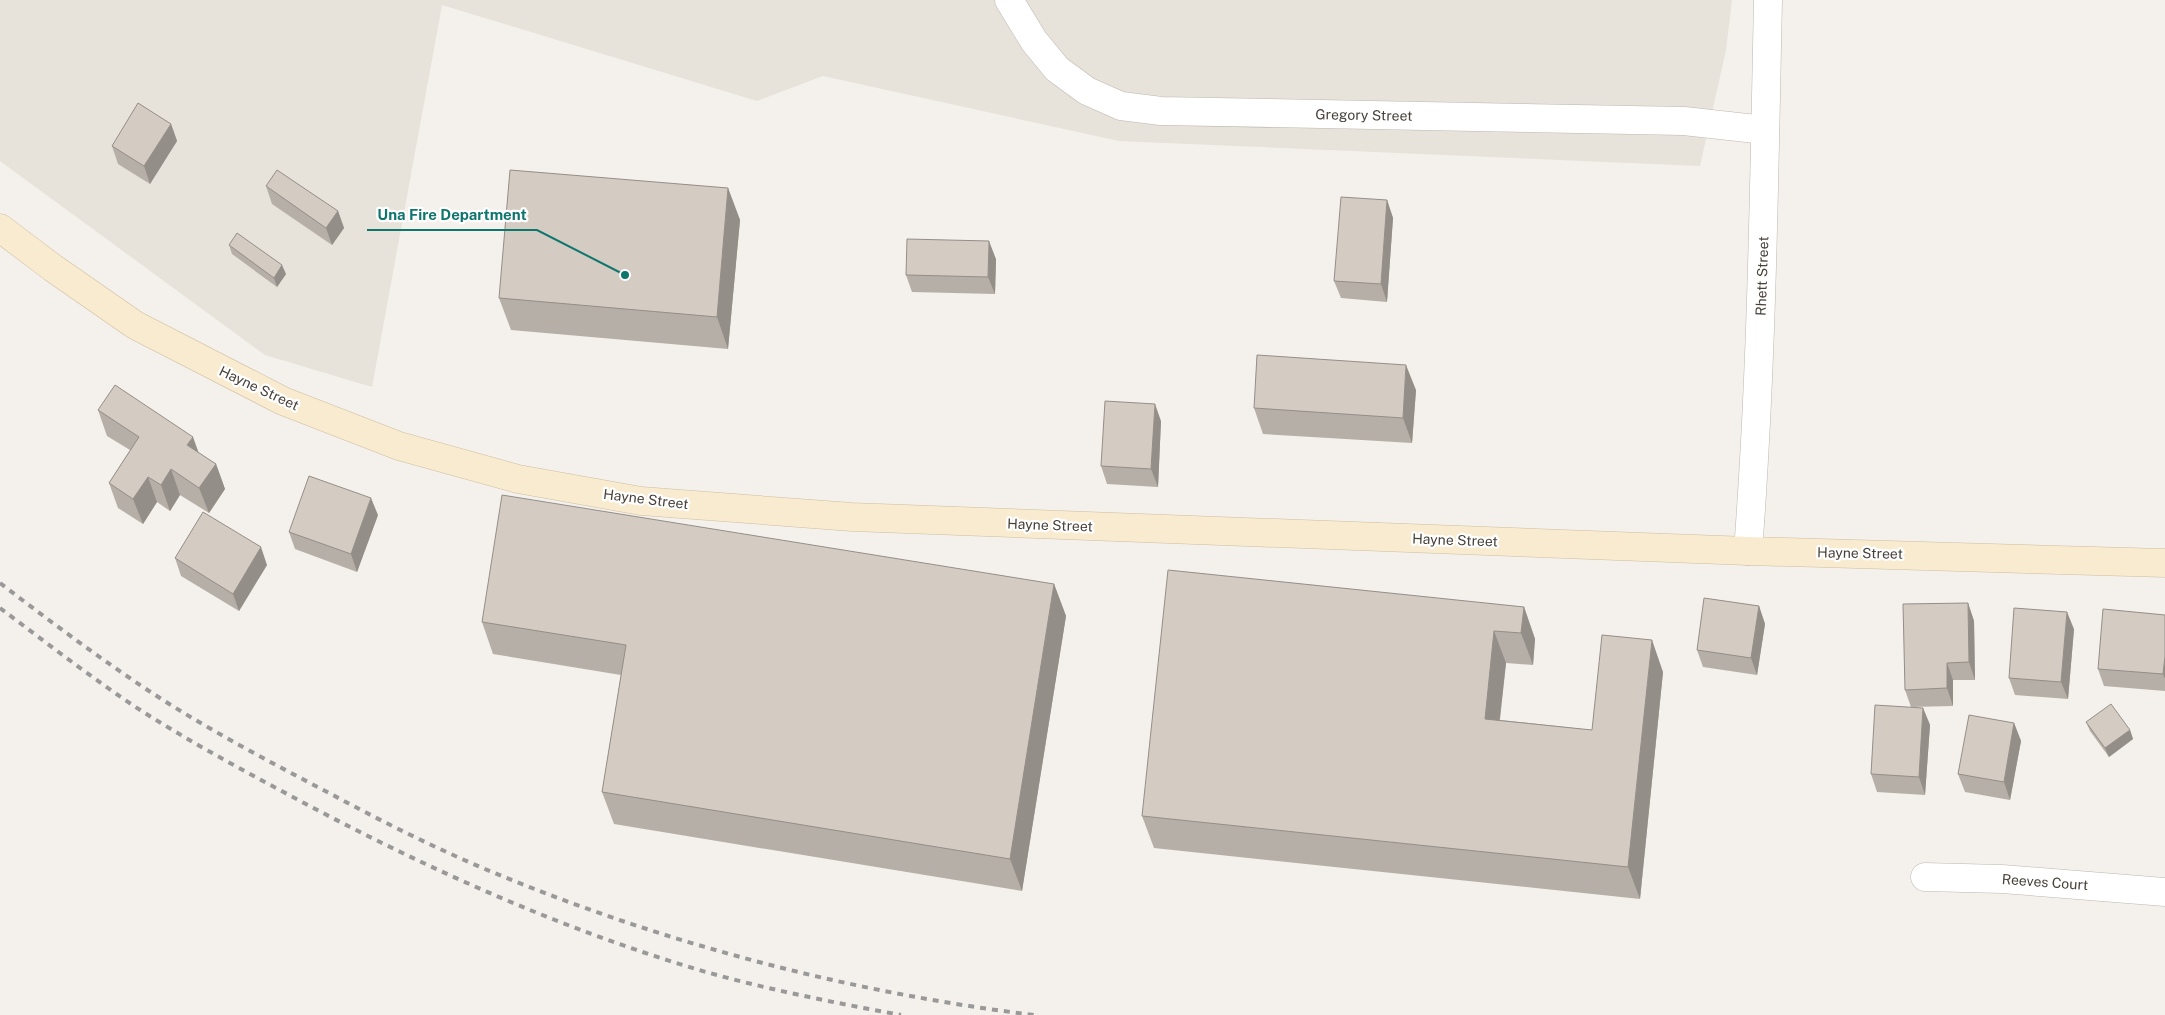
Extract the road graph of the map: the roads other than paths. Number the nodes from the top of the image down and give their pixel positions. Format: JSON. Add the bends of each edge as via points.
{"nodes":[{"id":1,"x":1009,"y":0,"type":"edge"},
{"id":2,"x":1768,"y":0,"type":"edge"},
{"id":3,"x":1765,"y":130,"type":"junction"},
{"id":4,"x":0,"y":228,"type":"edge"},
{"id":5,"x":1748,"y":551,"type":"junction"},
{"id":6,"x":2165,"y":563,"type":"edge"},
{"id":7,"x":1925,"y":877,"type":"dead end"},
{"id":8,"x":2165,"y":892,"type":"edge"}],
"edges":[{"from":1,"to":3,"type":"street","name":"Gregory Street","via":[[1034,41],[1057,69],[1087,91],[1121,106],[1161,111],[1684,122]]},
{"from":2,"to":3,"type":"street","name":"Rhett Street"},
{"from":3,"to":5,"type":"street","name":"Rhett Street","via":[[1763,276]]},
{"from":4,"to":5,"type":"street","name":"Hayne Street","via":[[135,325],[284,401],[399,446],[518,480],[641,501],[852,517]]},
{"from":5,"to":6,"type":"street","name":"Hayne Street"},
{"from":7,"to":8,"type":"street","name":"Reeves Court","via":[[2002,879]]}]}
